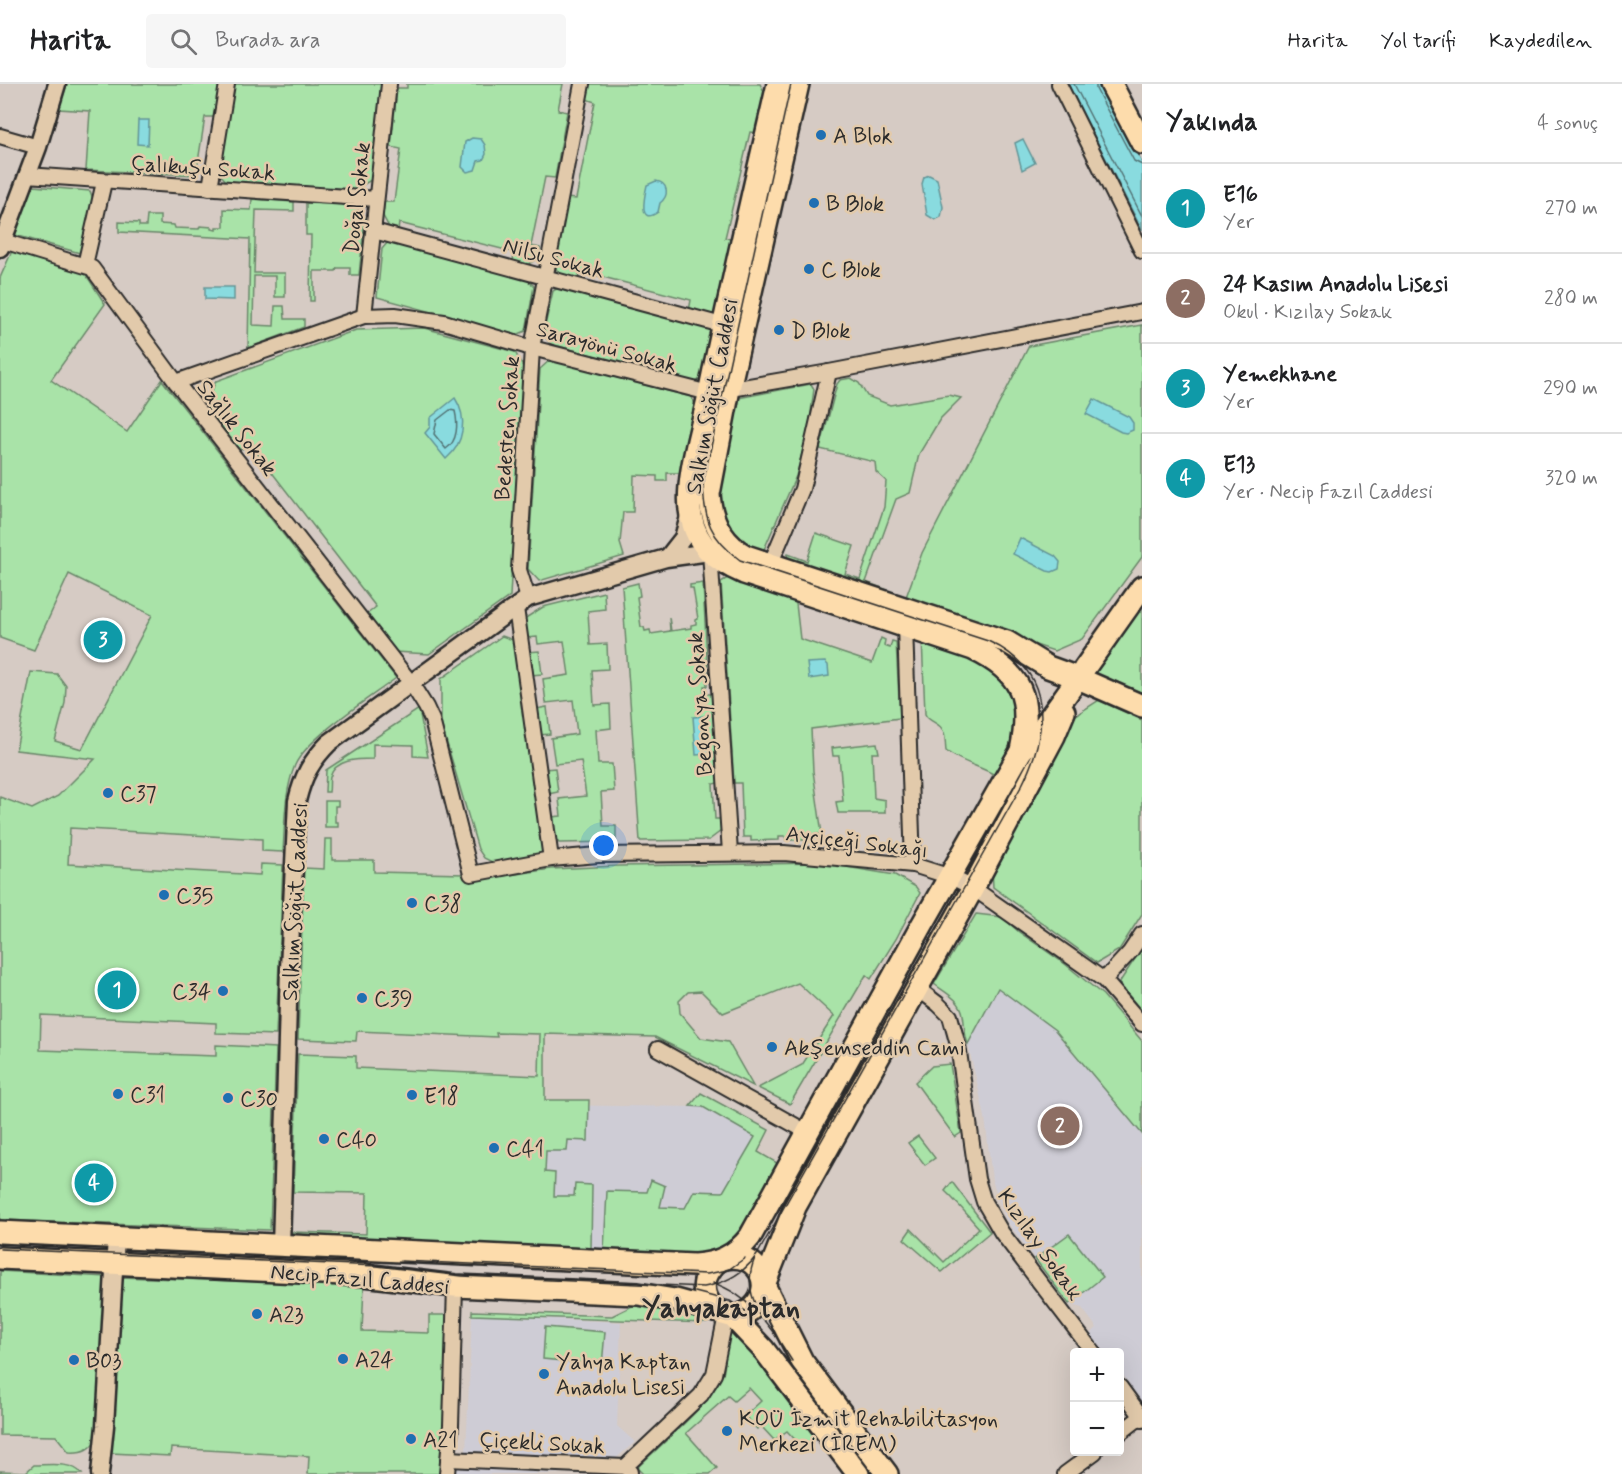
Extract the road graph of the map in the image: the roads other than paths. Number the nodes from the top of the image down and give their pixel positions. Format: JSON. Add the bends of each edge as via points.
{"nodes":[{"id":1,"x":57,"y":84,"type":"edge"},
{"id":2,"x":227,"y":84,"type":"edge"},
{"id":3,"x":389,"y":84,"type":"edge"},
{"id":4,"x":582,"y":84,"type":"edge"},
{"id":5,"x":778,"y":84,"type":"edge"},
{"id":6,"x":798,"y":84,"type":"edge"},
{"id":7,"x":1059,"y":84,"type":"edge"},
{"id":8,"x":1111,"y":84,"type":"edge"},
{"id":9,"x":1139,"y":130,"type":"edge"},
{"id":10,"x":0,"y":136,"type":"edge"},
{"id":11,"x":38,"y":147,"type":"junction"},
{"id":12,"x":27,"y":176,"type":"junction"},
{"id":13,"x":104,"y":182,"type":"junction"},
{"id":14,"x":210,"y":188,"type":"junction"},
{"id":15,"x":376,"y":199,"type":"junction"},
{"id":16,"x":374,"y":231,"type":"junction"},
{"id":17,"x":2,"y":244,"type":"edge"},
{"id":18,"x":1142,"y":251,"type":"edge"},
{"id":19,"x":85,"y":266,"type":"junction"},
{"id":20,"x":544,"y":276,"type":"junction"},
{"id":21,"x":1142,"y":312,"type":"edge"},
{"id":22,"x":364,"y":316,"type":"junction"},
{"id":23,"x":722,"y":325,"type":"junction"},
{"id":24,"x":532,"y":348,"type":"junction"},
{"id":25,"x":830,"y":372,"type":"junction"},
{"id":26,"x":176,"y":382,"type":"junction"},
{"id":27,"x":719,"y":391,"type":"junction"},
{"id":28,"x":690,"y":513,"type":"junction"},
{"id":29,"x":717,"y":546,"type":"junction"},
{"id":30,"x":668,"y":557,"type":"junction"},
{"id":31,"x":770,"y":565,"type":"junction"},
{"id":32,"x":1142,"y":587,"type":"edge"},
{"id":33,"x":522,"y":603,"type":"junction"},
{"id":34,"x":905,"y":626,"type":"junction"},
{"id":35,"x":994,"y":659,"type":"junction"},
{"id":36,"x":1047,"y":667,"type":"junction"},
{"id":37,"x":1081,"y":673,"type":"junction"},
{"id":38,"x":411,"y":683,"type":"junction"},
{"id":39,"x":1142,"y":706,"type":"edge"},
{"id":40,"x":1021,"y":751,"type":"junction"},
{"id":41,"x":730,"y":853,"type":"junction"},
{"id":42,"x":551,"y":859,"type":"junction"},
{"id":43,"x":913,"y":865,"type":"junction"},
{"id":44,"x":471,"y":874,"type":"joint"},
{"id":45,"x":951,"y":877,"type":"junction"},
{"id":46,"x":973,"y":888,"type":"junction"},
{"id":47,"x":1142,"y":934,"type":"edge"},
{"id":48,"x":1104,"y":980,"type":"junction"},
{"id":49,"x":916,"y":988,"type":"junction"},
{"id":50,"x":1142,"y":1024,"type":"edge"},
{"id":51,"x":658,"y":1049,"type":"dead end"},
{"id":52,"x":807,"y":1132,"type":"junction"},
{"id":53,"x":0,"y":1232,"type":"edge"},
{"id":54,"x":116,"y":1237,"type":"junction"},
{"id":55,"x":280,"y":1247,"type":"junction"},
{"id":56,"x":0,"y":1258,"type":"edge"},
{"id":57,"x":722,"y":1259,"type":"junction"},
{"id":58,"x":114,"y":1263,"type":"junction"},
{"id":59,"x":764,"y":1285,"type":"junction"},
{"id":60,"x":455,"y":1286,"type":"junction"},
{"id":61,"x":725,"y":1314,"type":"junction"},
{"id":62,"x":1089,"y":1348,"type":"edge"},
{"id":63,"x":1124,"y":1395,"type":"edge"},
{"id":64,"x":1142,"y":1418,"type":"edge"},
{"id":65,"x":1124,"y":1430,"type":"edge"},
{"id":66,"x":1090,"y":1456,"type":"edge"},
{"id":67,"x":448,"y":1459,"type":"junction"},
{"id":68,"x":628,"y":1471,"type":"edge"},
{"id":69,"x":100,"y":1474,"type":"edge"},
{"id":70,"x":447,"y":1474,"type":"edge"},
{"id":71,"x":858,"y":1474,"type":"edge"},
{"id":72,"x":887,"y":1474,"type":"edge"},
{"id":73,"x":1065,"y":1474,"type":"edge"}],
"edges":[{"from":1,"to":11,"type":"street"},
{"from":2,"to":14,"type":"street"},
{"from":3,"to":15,"type":"street","name":"Doğal Sokak"},
{"from":4,"to":20,"type":"street","name":"Bedesten Sokak"},
{"from":5,"to":23,"type":"main road","name":"Salkım Söğüt Caddesi"},
{"from":6,"to":27,"type":"main road"},
{"from":7,"to":18,"type":"street"},
{"from":8,"to":9,"type":"main road"},
{"from":10,"to":11,"type":"street"},
{"from":11,"to":12,"type":"street"},
{"from":12,"to":13,"type":"street","name":"Çalıkuşu Sokak"},
{"from":12,"to":17,"type":"street"},
{"from":13,"to":14,"type":"street","name":"Çalıkuşu Sokak"},
{"from":13,"to":19,"type":"street"},
{"from":14,"to":15,"type":"street","name":"Çalıkuşu Sokak"},
{"from":15,"to":16,"type":"street","name":"Doğal Sokak"},
{"from":16,"to":20,"type":"street","name":"Nilsu Sokak"},
{"from":16,"to":22,"type":"street","name":"Doğal Sokak"},
{"from":17,"to":19,"type":"street","name":"Sağlık Sokak"},
{"from":19,"to":26,"type":"street","name":"Sağlık Sokak","via":[[92,268]]},
{"from":20,"to":23,"type":"street","name":"Nilsu Sokak"},
{"from":20,"to":24,"type":"street","name":"Bedesten Sokak"},
{"from":21,"to":25,"type":"street","name":"Sarayönü Sokak"},
{"from":22,"to":24,"type":"street","name":"Sarayönü Sokak","via":[[394,315],[444,322]]},
{"from":22,"to":26,"type":"street","name":"Sarayönü Sokak"},
{"from":23,"to":27,"type":"main road","name":"Salkım Söğüt Caddesi"},
{"from":24,"to":27,"type":"street","name":"Sarayönü Sokak"},
{"from":24,"to":33,"type":"street","name":"Bedesten Sokak","via":[[519,570]]},
{"from":25,"to":27,"type":"street","name":"Sarayönü Sokak"},
{"from":25,"to":31,"type":"street","via":[[802,489]]},
{"from":26,"to":38,"type":"street","name":"Sağlık Sokak"},
{"from":27,"to":28,"type":"main road","name":"Salkım Söğüt Caddesi","via":[[690,487]]},
{"from":27,"to":29,"type":"main road","via":[[709,494],[718,530]]},
{"from":28,"to":29,"type":"main road","name":"Salkım Söğüt Caddesi","via":[[699,537]]},
{"from":28,"to":30,"type":"street","via":[[683,538]]},
{"from":29,"to":30,"type":"street","name":"Salkım Söğüt Caddesi"},
{"from":29,"to":31,"type":"main road"},
{"from":29,"to":34,"type":"main road","name":"Salkım Söğüt Caddesi","via":[[723,564],[744,573]]},
{"from":29,"to":41,"type":"street","name":"Begonya Sokak"},
{"from":30,"to":33,"type":"street","name":"Salkım Söğüt Caddesi"},
{"from":31,"to":36,"type":"main road","via":[[1007,642]]},
{"from":32,"to":37,"type":"main road"},
{"from":33,"to":38,"type":"street","name":"Salkım Söğüt Caddesi"},
{"from":33,"to":42,"type":"street"},
{"from":34,"to":35,"type":"main road","name":"Salkım Söğüt Caddesi"},
{"from":34,"to":43,"type":"street"},
{"from":35,"to":36,"type":"main road"},
{"from":35,"to":40,"type":"main road","name":"Salkım Söğüt Caddesi","via":[[1021,690],[1026,710]]},
{"from":36,"to":37,"type":"main road"},
{"from":37,"to":39,"type":"main road"},
{"from":37,"to":40,"type":"main road","via":[[1041,731]]},
{"from":37,"to":46,"type":"main road","via":[[1054,736]]},
{"from":38,"to":44,"type":"street","name":"Sağlık Sokak","via":[[432,720]]},
{"from":38,"to":55,"type":"street","name":"Salkım Söğüt Caddesi","via":[[315,757],[298,797]]},
{"from":40,"to":45,"type":"main road"},
{"from":41,"to":42,"type":"street","name":"Ayçiçeği Sokağı"},
{"from":41,"to":43,"type":"street","name":"Ayçiçeği Sokağı","via":[[784,853]]},
{"from":42,"to":44,"type":"street","name":"Ayçiçeği Sokağı"},
{"from":43,"to":45,"type":"street","name":"Ayçiçeği Sokağı"},
{"from":45,"to":46,"type":"street","name":"Ayçiçeği Sokağı"},
{"from":45,"to":52,"type":"main road"},
{"from":46,"to":48,"type":"street","name":"Ayçiçeği Sokağı"},
{"from":46,"to":49,"type":"main road"},
{"from":47,"to":48,"type":"street"},
{"from":48,"to":50,"type":"street","name":"Ayçiçeği Sokağı"},
{"from":49,"to":59,"type":"main road","via":[[795,1207]]},
{"from":49,"to":62,"type":"street","name":"Kızılay Sokak","via":[[950,1016],[984,1202],[1002,1233]]},
{"from":51,"to":52,"type":"street"},
{"from":52,"to":57,"type":"main road","via":[[750,1237]]},
{"from":53,"to":54,"type":"main road","name":"Necip Fazıl Caddesi"},
{"from":54,"to":55,"type":"main road","name":"Necip Fazıl Caddesi"},
{"from":54,"to":58,"type":"street"},
{"from":55,"to":57,"type":"main road","name":"Necip Fazıl Caddesi","via":[[694,1265]]},
{"from":56,"to":58,"type":"main road","name":"Necip Fazıl Caddesi"},
{"from":57,"to":59,"type":"main road","via":[[744,1258],[758,1269]]},
{"from":57,"to":61,"type":"main road","via":[[706,1274],[704,1287],[708,1301]]},
{"from":58,"to":60,"type":"main road","name":"Necip Fazıl Caddesi","via":[[364,1275]]},
{"from":58,"to":69,"type":"street"},
{"from":59,"to":61,"type":"main road","via":[[761,1298],[748,1312]]},
{"from":59,"to":72,"type":"main road","via":[[802,1361]]},
{"from":60,"to":61,"type":"main road","name":"Necip Fazıl Caddesi","via":[[638,1294]]},
{"from":60,"to":67,"type":"street"},
{"from":61,"to":68,"type":"street","via":[[714,1374],[701,1395]]},
{"from":61,"to":71,"type":"main road","via":[[764,1350]]},
{"from":63,"to":64,"type":"street"},
{"from":64,"to":65,"type":"street"},
{"from":66,"to":73,"type":"street"},
{"from":67,"to":68,"type":"street","name":"Çiçekli Sokak"},
{"from":67,"to":70,"type":"street"}]}
